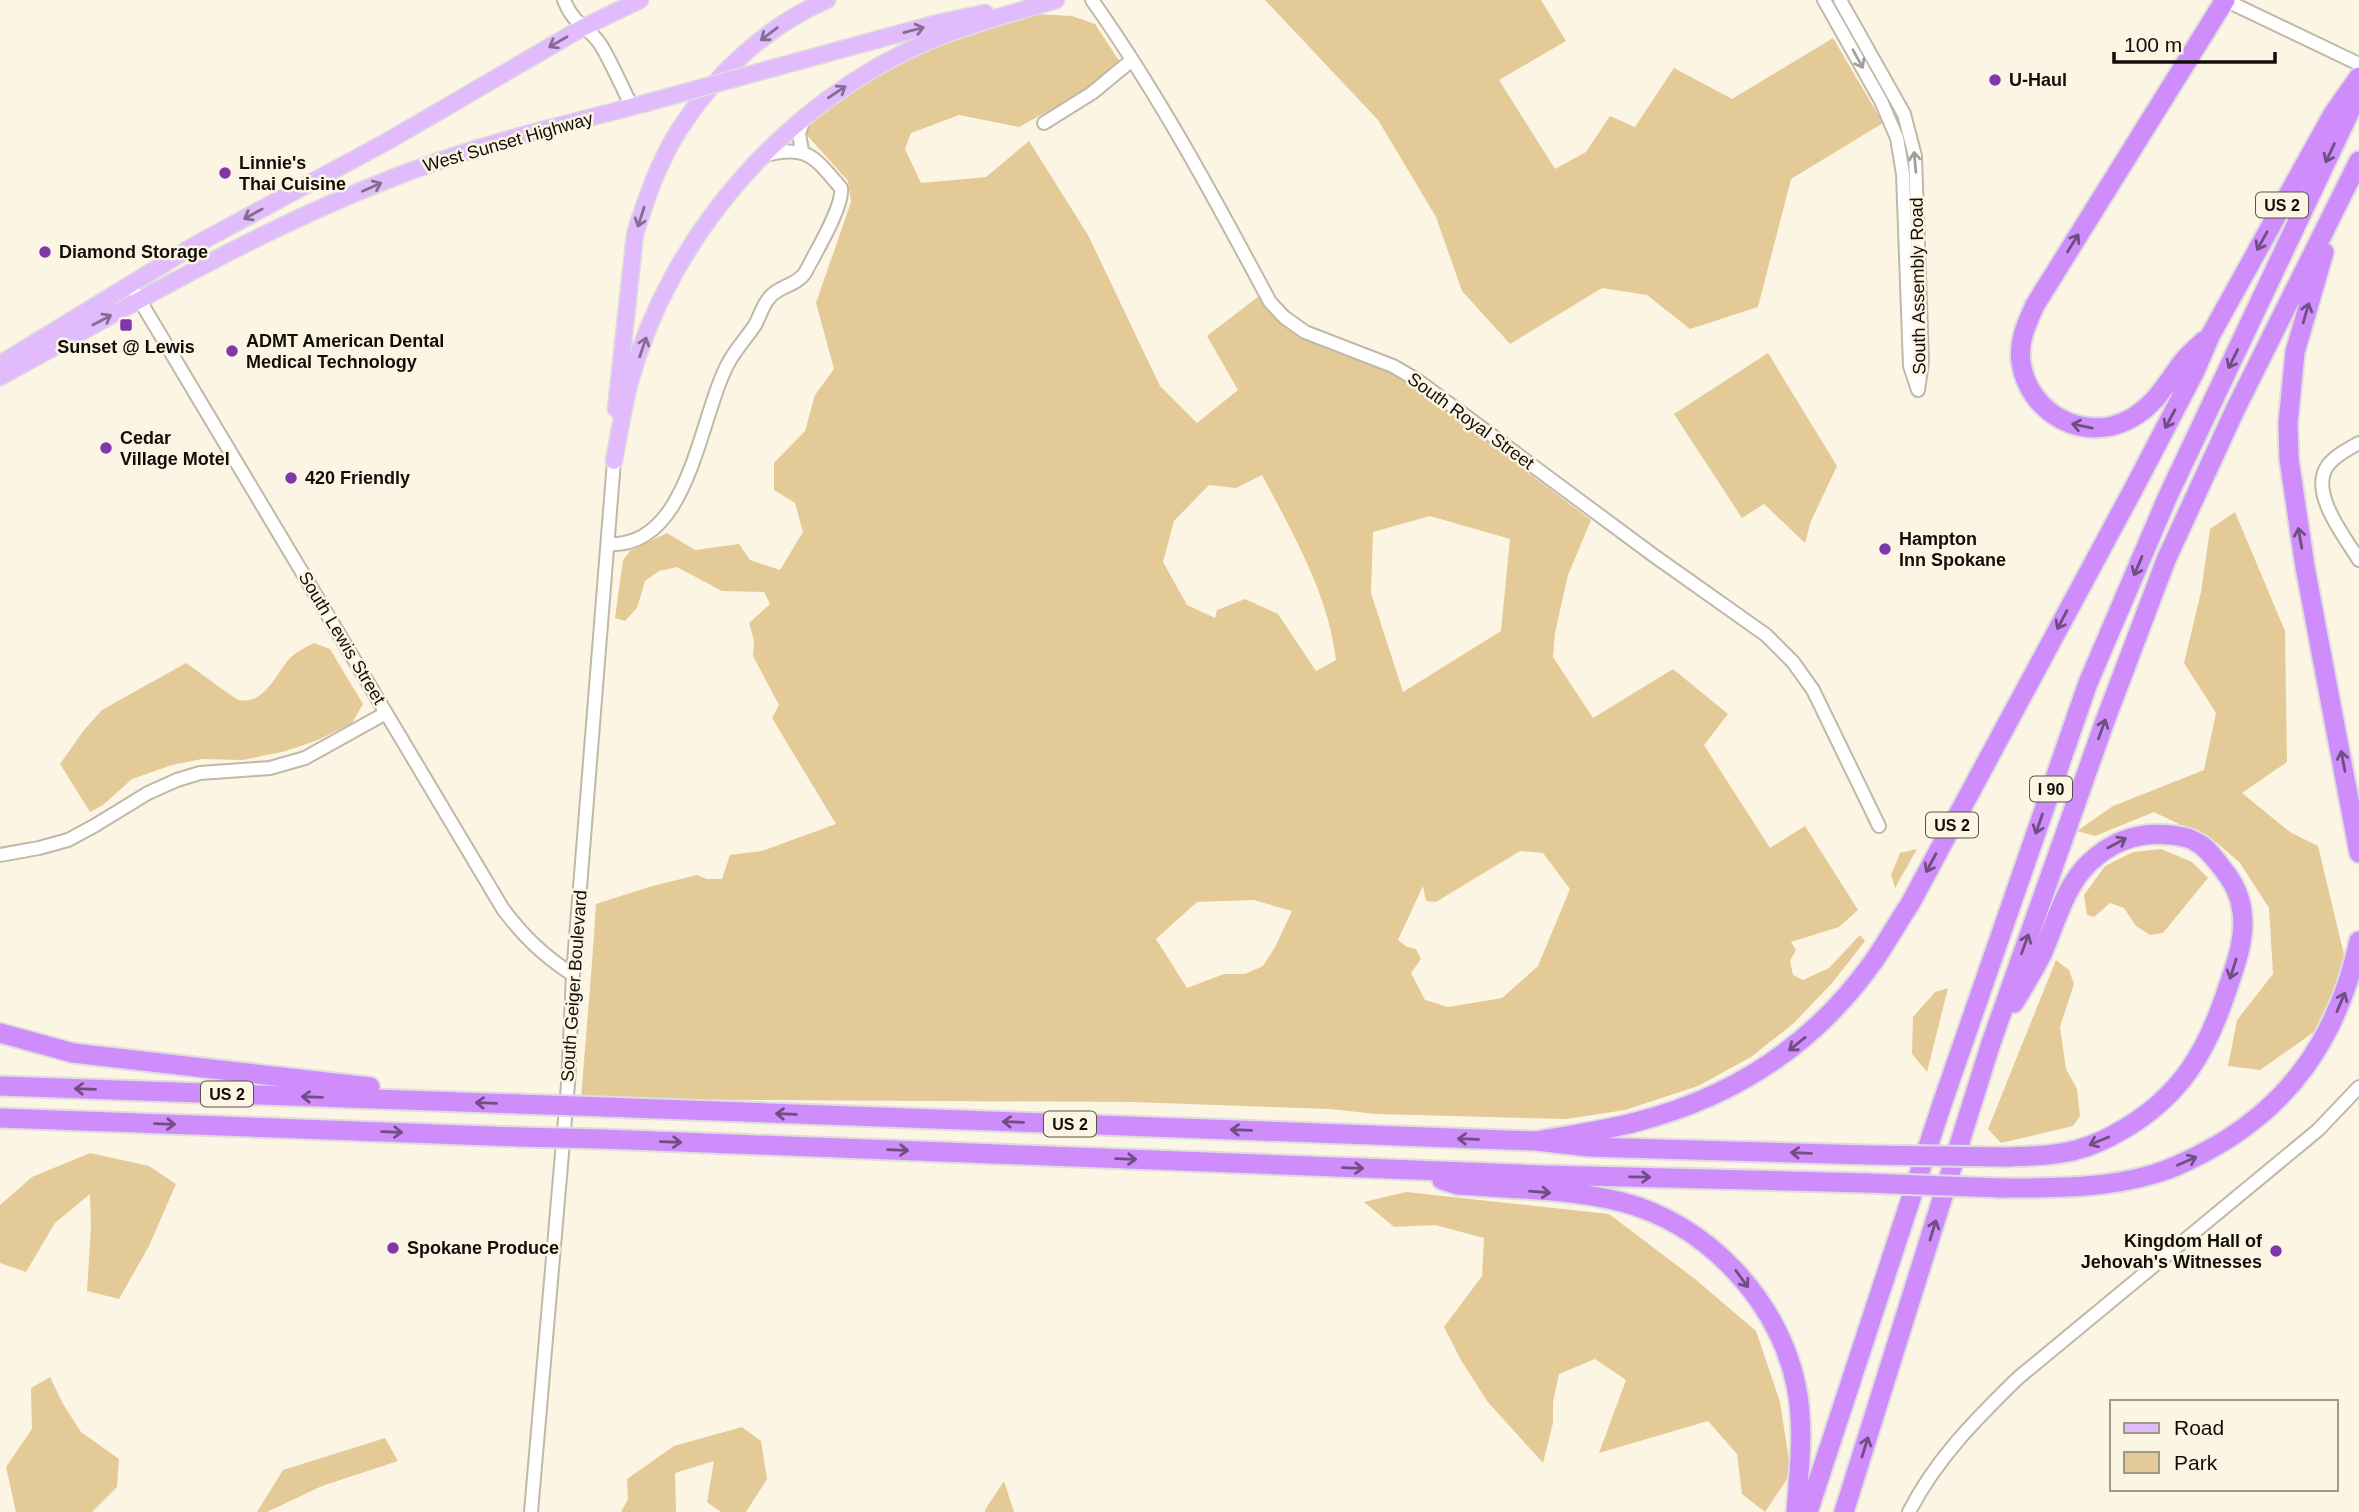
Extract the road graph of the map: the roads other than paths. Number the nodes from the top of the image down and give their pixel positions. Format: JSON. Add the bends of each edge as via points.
{"nodes":[{"id":1,"x":564,"y":0,"type":"edge"},
{"id":2,"x":640,"y":0,"type":"edge"},
{"id":3,"x":827,"y":0,"type":"edge"},
{"id":4,"x":1053,"y":0,"type":"edge"},
{"id":5,"x":1091,"y":0,"type":"edge"},
{"id":6,"x":1824,"y":0,"type":"edge"},
{"id":7,"x":1840,"y":0,"type":"edge"},
{"id":8,"x":2225,"y":0,"type":"edge"},
{"id":9,"x":582,"y":28,"type":"junction"},
{"id":10,"x":1132,"y":60,"type":"junction"},
{"id":11,"x":2359,"y":64,"type":"edge"},
{"id":12,"x":2359,"y":77,"type":"edge"},
{"id":13,"x":2359,"y":92,"type":"edge"},
{"id":14,"x":639,"y":105,"type":"junction"},
{"id":15,"x":805,"y":117,"type":"junction"},
{"id":16,"x":1044,"y":123,"type":"dead end"},
{"id":17,"x":802,"y":151,"type":"junction"},
{"id":18,"x":766,"y":155,"type":"junction"},
{"id":19,"x":2359,"y":162,"type":"edge"},
{"id":20,"x":2337,"y":205,"type":"junction"},
{"id":21,"x":130,"y":284,"type":"junction"},
{"id":22,"x":140,"y":301,"type":"junction"},
{"id":23,"x":2210,"y":336,"type":"junction"},
{"id":24,"x":0,"y":364,"type":"edge"},
{"id":25,"x":0,"y":377,"type":"edge"},
{"id":26,"x":2359,"y":443,"type":"edge"},
{"id":27,"x":614,"y":461,"type":"junction"},
{"id":28,"x":608,"y":544,"type":"junction"},
{"id":29,"x":2359,"y":560,"type":"edge"},
{"id":30,"x":386,"y":713,"type":"junction"},
{"id":31,"x":1879,"y":826,"type":"dead end"},
{"id":32,"x":2359,"y":853,"type":"edge"},
{"id":33,"x":0,"y":855,"type":"edge"},
{"id":34,"x":2359,"y":941,"type":"edge"},
{"id":35,"x":573,"y":975,"type":"junction"},
{"id":36,"x":0,"y":1033,"type":"edge"},
{"id":37,"x":1992,"y":1043,"type":"junction"},
{"id":38,"x":0,"y":1086,"type":"edge"},
{"id":39,"x":2359,"y":1087,"type":"edge"},
{"id":40,"x":454,"y":1102,"type":"junction"},
{"id":41,"x":0,"y":1121,"type":"edge"},
{"id":42,"x":1536,"y":1141,"type":"junction"},
{"id":43,"x":1401,"y":1169,"type":"junction"},
{"id":44,"x":531,"y":1512,"type":"edge"},
{"id":45,"x":1796,"y":1512,"type":"edge"},
{"id":46,"x":1808,"y":1512,"type":"edge"},
{"id":47,"x":1844,"y":1512,"type":"edge"},
{"id":48,"x":1909,"y":1512,"type":"edge"}],
"edges":[{"from":1,"to":9,"type":"street"},
{"from":2,"to":9,"type":"main road"},
{"from":3,"to":27,"type":"main road","one_way":true,"via":[[788,20],[735,63],[690,113],[668,148],[635,234]]},
{"from":14,"to":4,"type":"main road","name":"West Sunset Highway","one_way":true,"bridge":true,"via":[[938,23]]},
{"from":15,"to":4,"type":"main road","one_way":true,"via":[[862,75],[931,40]]},
{"from":5,"to":10,"type":"street","name":"South Royal Street"},
{"from":6,"to":7,"type":"street","name":"South Assembly Road","one_way":true,"via":[[1897,138],[1903,174],[1910,366],[1918,390],[1922,362],[1915,156],[1904,114]]},
{"from":8,"to":11,"type":"street"},
{"from":23,"to":8,"type":"highway","one_way":true,"via":[[2182,362],[2148,407],[2128,420],[2097,429],[2070,423],[2048,411],[2029,390],[2021,360],[2024,330],[2035,305]]},
{"from":9,"to":14,"type":"street","via":[[602,47]]},
{"from":9,"to":21,"type":"main road","one_way":true},
{"from":10,"to":16,"type":"street","via":[[1092,93]]},
{"from":10,"to":31,"type":"street","name":"South Royal Street","via":[[1276,310],[1305,332],[1411,376],[1766,635],[1813,690]]},
{"from":12,"to":23,"type":"highway","number":"US 2","one_way":true,"via":[[2333,114]]},
{"from":13,"to":46,"type":"highway","number":"I 90","one_way":true,"via":[[2168,496],[2088,683],[1942,1104]]},
{"from":22,"to":14,"type":"main road","name":"West Sunset Highway","one_way":true,"via":[[272,232],[387,180],[498,142]]},
{"from":15,"to":17,"type":"street","via":[[799,134]]},
{"from":15,"to":18,"type":"main road"},
{"from":17,"to":18,"type":"street"},
{"from":17,"to":28,"type":"street","via":[[842,190],[826,233],[805,273],[770,297],[731,358],[695,459],[668,511],[638,540]]},
{"from":27,"to":18,"type":"main road","one_way":true,"via":[[630,382],[663,296],[707,221]]},
{"from":19,"to":20,"type":"highway","number":"I 90"},
{"from":32,"to":20,"type":"highway","number":"US 2","one_way":true,"via":[[2289,459],[2288,412],[2295,352]]},
{"from":37,"to":20,"type":"highway","number":"I 90","one_way":true,"via":[[2166,560]]},
{"from":21,"to":22,"type":"street","name":"South Lewis Street"},
{"from":21,"to":24,"type":"main road"},
{"from":25,"to":22,"type":"main road","name":"West Sunset Highway","one_way":true},
{"from":22,"to":30,"type":"street","name":"South Lewis Street"},
{"from":23,"to":42,"type":"highway","number":"US 2","one_way":true,"via":[[2134,488],[1910,904],[1838,1005],[1797,1046],[1719,1093],[1634,1123]]},
{"from":26,"to":29,"type":"street","via":[[2333,460],[2324,474],[2323,492]]},
{"from":27,"to":28,"type":"street","name":"South Geiger Boulevard"},
{"from":28,"to":35,"type":"street","name":"South Geiger Boulevard"},
{"from":30,"to":33,"type":"street","via":[[305,758],[270,768],[201,773],[177,780],[68,840]]},
{"from":30,"to":35,"type":"street","name":"South Lewis Street","via":[[502,909],[545,957]]},
{"from":43,"to":34,"type":"highway","number":"US 2","one_way":true,"bridge":true,"via":[[2000,1188],[2100,1185],[2154,1174],[2227,1140],[2289,1089],[2343,998]]},
{"from":35,"to":44,"type":"street","name":"South Geiger Boulevard","via":[[568,1084]]},
{"from":36,"to":40,"type":"highway","via":[[73,1052],[377,1088]]},
{"from":37,"to":42,"type":"highway","number":"US 2","one_way":true,"bridge":true,"via":[[2042,955],[2070,889],[2102,852],[2132,835],[2165,834],[2196,841],[2227,873],[2243,914],[2243,931],[2223,1002],[2201,1054],[2164,1101],[2109,1138],[2045,1156],[2007,1157],[1589,1147]]},
{"from":47,"to":37,"type":"highway","number":"I 90","one_way":true},
{"from":40,"to":38,"type":"highway","number":"US 2","one_way":true},
{"from":39,"to":48,"type":"street","via":[[2318,1130],[2009,1387],[1943,1457]]},
{"from":42,"to":40,"type":"highway","number":"US 2","one_way":true,"bridge":true},
{"from":41,"to":43,"type":"highway","number":"US 2","one_way":true,"bridge":true},
{"from":43,"to":45,"type":"highway","one_way":true,"via":[[1458,1185],[1620,1202],[1677,1225],[1711,1248],[1735,1269],[1766,1311],[1791,1367],[1801,1443]]}]}
